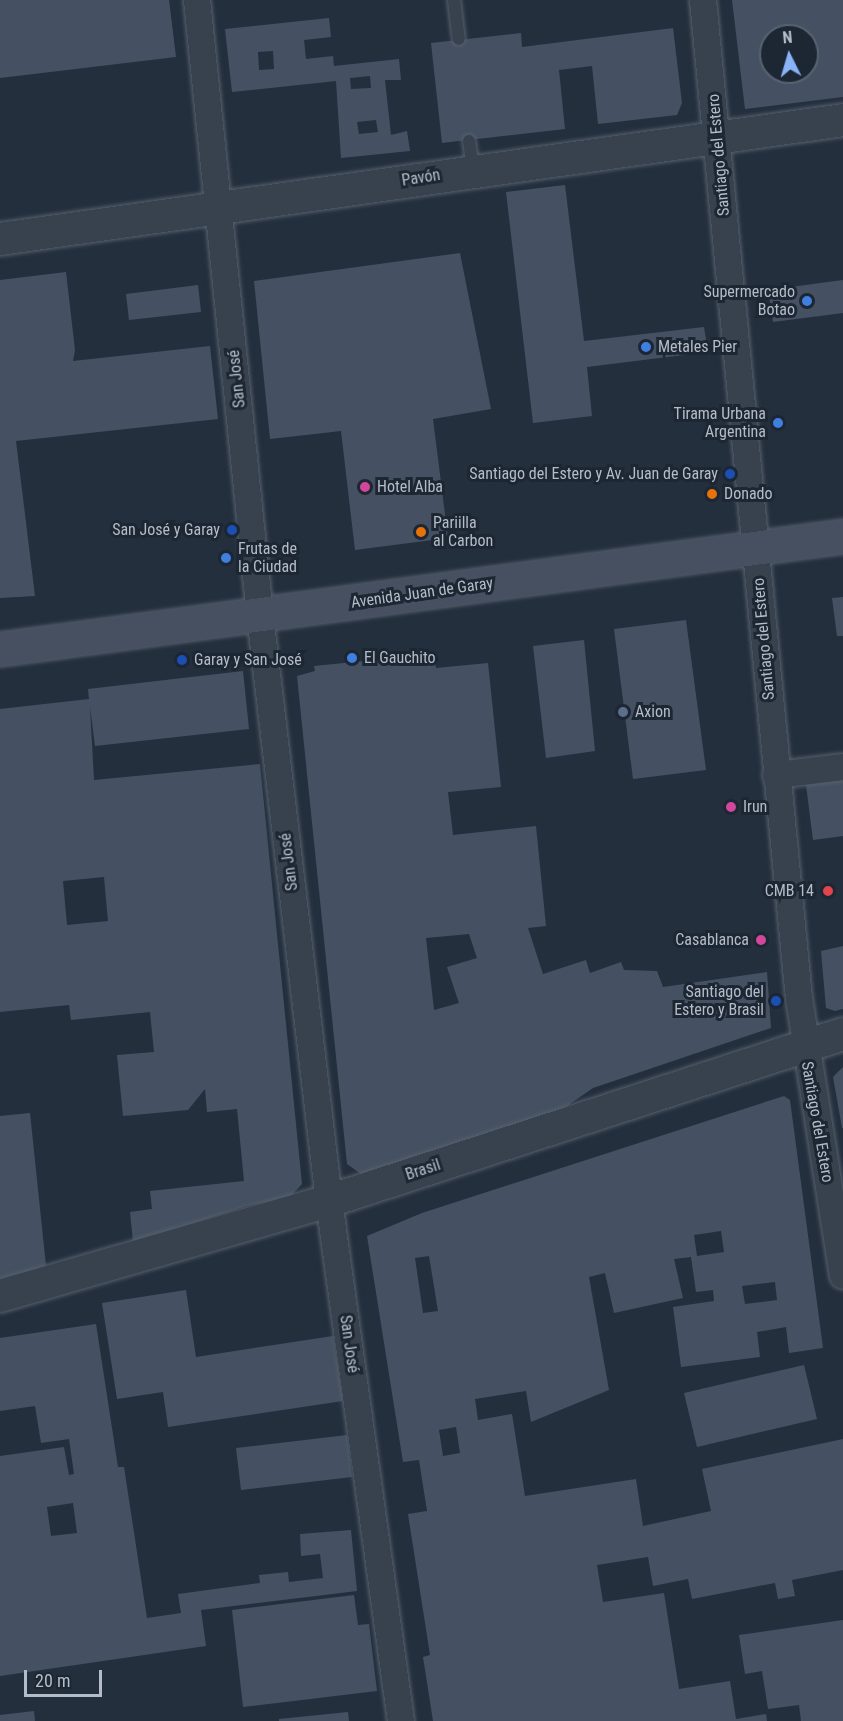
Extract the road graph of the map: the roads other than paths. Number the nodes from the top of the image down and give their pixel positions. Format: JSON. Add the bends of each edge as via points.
{"nodes":[{"id":1,"x":197,"y":0,"type":"edge"},
{"id":2,"x":454,"y":0,"type":"edge"},
{"id":3,"x":703,"y":0,"type":"edge"},
{"id":4,"x":459,"y":39,"type":"dead end"},
{"id":5,"x":843,"y":120,"type":"edge"},
{"id":6,"x":718,"y":136,"type":"junction"},
{"id":7,"x":220,"y":208,"type":"junction"},
{"id":8,"x":0,"y":239,"type":"edge"},
{"id":9,"x":843,"y":536,"type":"edge"},
{"id":10,"x":755,"y":547,"type":"junction"},
{"id":11,"x":260,"y":615,"type":"junction"},
{"id":12,"x":0,"y":649,"type":"edge"},
{"id":13,"x":843,"y":767,"type":"edge"},
{"id":14,"x":776,"y":776,"type":"junction"},
{"id":15,"x":843,"y":1034,"type":"edge"},
{"id":16,"x":804,"y":1046,"type":"junction"},
{"id":17,"x":329,"y":1201,"type":"junction"},
{"id":18,"x":843,"y":1276,"type":"edge"},
{"id":19,"x":0,"y":1296,"type":"edge"},
{"id":20,"x":401,"y":1721,"type":"edge"}],
"edges":[{"from":1,"to":7,"type":"street","name":"San José"},
{"from":2,"to":4,"type":"lane"},
{"from":3,"to":6,"type":"street","name":"Santiago del Estero"},
{"from":5,"to":6,"type":"street","name":"Pavón"},
{"from":6,"to":7,"type":"street","name":"Pavón","via":[[471,156]]},
{"from":6,"to":10,"type":"street","name":"Santiago del Estero"},
{"from":7,"to":8,"type":"street","name":"Pavón"},
{"from":7,"to":11,"type":"street","name":"San José"},
{"from":9,"to":10,"type":"main road","name":"Avenida Juan de Garay"},
{"from":10,"to":11,"type":"main road","name":"Avenida Juan de Garay"},
{"from":10,"to":14,"type":"street","name":"Santiago del Estero"},
{"from":11,"to":12,"type":"main road","name":"Avenida Juan de Garay"},
{"from":11,"to":17,"type":"street","name":"San José"},
{"from":13,"to":14,"type":"street"},
{"from":14,"to":16,"type":"street","name":"Santiago del Estero"},
{"from":15,"to":16,"type":"street","name":"Brasil"},
{"from":16,"to":17,"type":"street","name":"Brasil"},
{"from":16,"to":18,"type":"street","name":"Santiago del Estero"},
{"from":17,"to":19,"type":"street","name":"Brasil"},
{"from":17,"to":20,"type":"street","name":"San José"}]}
